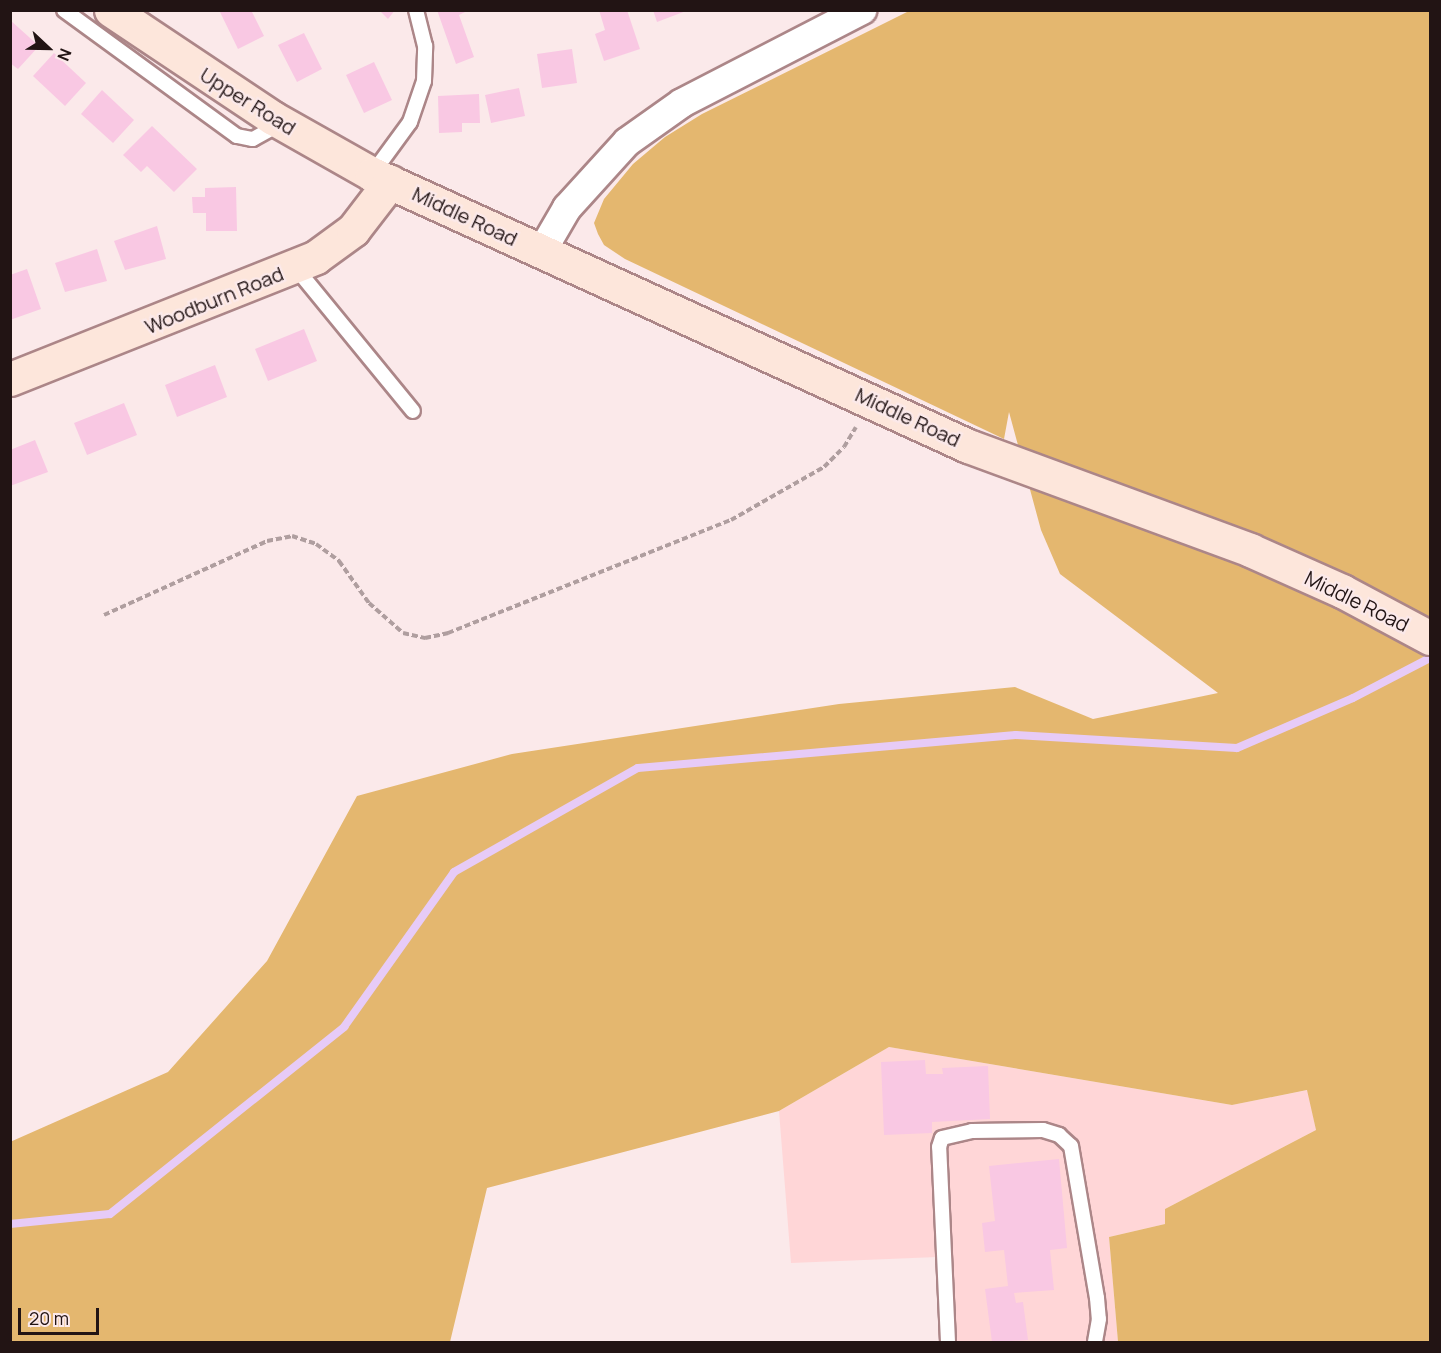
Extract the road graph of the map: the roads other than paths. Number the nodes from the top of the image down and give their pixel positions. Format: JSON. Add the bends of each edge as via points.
{"nodes":[{"id":1,"x":64,"y":10,"type":"edge"},
{"id":2,"x":111,"y":10,"type":"edge"},
{"id":3,"x":416,"y":10,"type":"edge"},
{"id":4,"x":862,"y":10,"type":"edge"},
{"id":5,"x":282,"y":124,"type":"junction"},
{"id":6,"x":381,"y":178,"type":"junction"},
{"id":7,"x":542,"y":251,"type":"junction"},
{"id":8,"x":295,"y":267,"type":"junction"},
{"id":9,"x":10,"y":379,"type":"edge"},
{"id":10,"x":413,"y":411,"type":"dead end"},
{"id":11,"x":1417,"y":631,"type":"edge"},
{"id":12,"x":948,"y":1342,"type":"edge"},
{"id":13,"x":1095,"y":1342,"type":"edge"}],
"edges":[{"from":1,"to":5,"type":"lane","via":[[245,139]]},
{"from":2,"to":5,"type":"main road","name":"Upper Road"},
{"from":3,"to":6,"type":"lane","via":[[425,46],[424,81],[410,123]]},
{"from":4,"to":7,"type":"street","via":[[682,103],[627,142],[567,208]]},
{"from":5,"to":6,"type":"main road","name":"Upper Road"},
{"from":6,"to":7,"type":"main road","name":"Middle Road"},
{"from":6,"to":8,"type":"main road","name":"Woodburn Road","via":[[353,230]]},
{"from":7,"to":11,"type":"main road","name":"Middle Road","via":[[968,446],[1250,550]]},
{"from":8,"to":9,"type":"main road","name":"Woodburn Road"},
{"from":8,"to":10,"type":"lane"},
{"from":12,"to":13,"type":"lane","via":[[939,1147],[942,1138],[972,1131],[1043,1130],[1059,1135],[1071,1146],[1097,1298]]}]}
